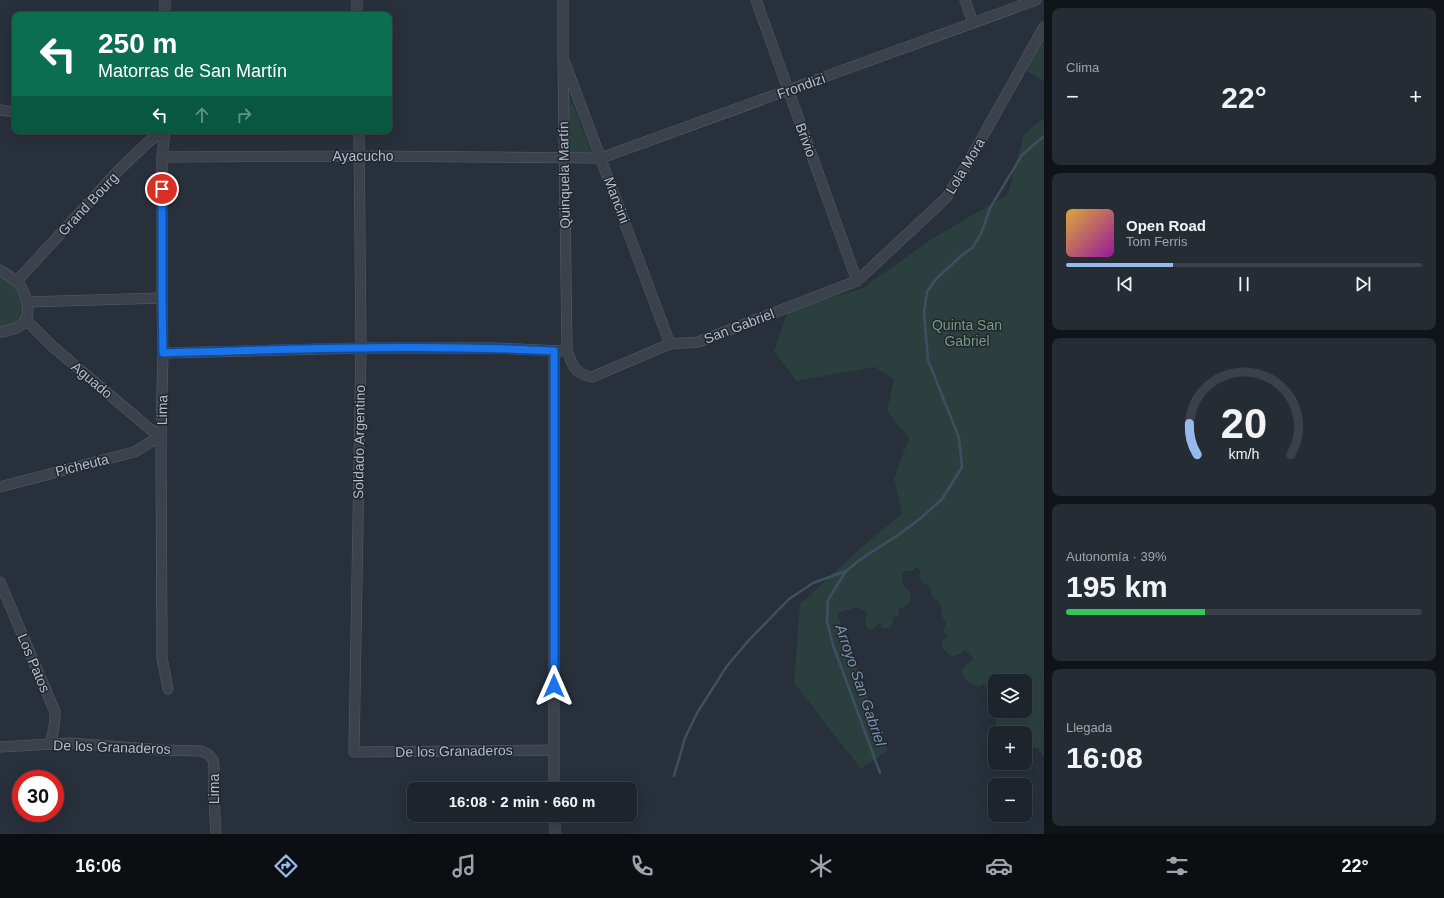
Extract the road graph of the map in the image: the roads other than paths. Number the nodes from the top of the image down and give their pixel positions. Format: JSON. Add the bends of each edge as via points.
{"nodes":[{"id":1,"x":165,"y":0,"type":"edge"},
{"id":2,"x":357,"y":0,"type":"edge"},
{"id":3,"x":563,"y":0,"type":"edge"},
{"id":4,"x":756,"y":0,"type":"edge"},
{"id":5,"x":965,"y":0,"type":"edge"},
{"id":6,"x":1036,"y":0,"type":"edge"},
{"id":7,"x":165,"y":12,"type":"edge"},
{"id":8,"x":357,"y":12,"type":"edge"},
{"id":9,"x":973,"y":23,"type":"junction"},
{"id":10,"x":1044,"y":28,"type":"edge"},
{"id":11,"x":563,"y":56,"type":"junction"},
{"id":12,"x":788,"y":90,"type":"junction"},
{"id":13,"x":0,"y":110,"type":"edge"},
{"id":14,"x":12,"y":112,"type":"edge"},
{"id":15,"x":160,"y":134,"type":"edge"},
{"id":16,"x":164,"y":134,"type":"edge"},
{"id":17,"x":359,"y":134,"type":"edge"},
{"id":18,"x":359,"y":156,"type":"junction"},
{"id":19,"x":162,"y":157,"type":"junction"},
{"id":20,"x":564,"y":157,"type":"junction"},
{"id":21,"x":601,"y":158,"type":"junction"},
{"id":22,"x":0,"y":270,"type":"edge"},
{"id":23,"x":17,"y":281,"type":"junction"},
{"id":24,"x":857,"y":281,"type":"junction"},
{"id":25,"x":162,"y":298,"type":"junction"},
{"id":26,"x":27,"y":302,"type":"junction"},
{"id":27,"x":26,"y":320,"type":"junction"},
{"id":28,"x":0,"y":332,"type":"edge"},
{"id":29,"x":670,"y":344,"type":"junction"},
{"id":30,"x":361,"y":348,"type":"junction"},
{"id":31,"x":567,"y":350,"type":"junction"},
{"id":32,"x":554,"y":351,"type":"junction"},
{"id":33,"x":163,"y":353,"type":"junction"},
{"id":34,"x":162,"y":436,"type":"junction"},
{"id":35,"x":0,"y":487,"type":"edge"},
{"id":36,"x":0,"y":582,"type":"edge"},
{"id":37,"x":168,"y":689,"type":"dead end"},
{"id":38,"x":48,"y":744,"type":"junction"},
{"id":39,"x":0,"y":747,"type":"edge"},
{"id":40,"x":554,"y":750,"type":"junction"},
{"id":41,"x":201,"y":751,"type":"joint"},
{"id":42,"x":354,"y":752,"type":"joint"},
{"id":43,"x":554,"y":782,"type":"edge"},
{"id":44,"x":554,"y":822,"type":"edge"},
{"id":45,"x":216,"y":834,"type":"edge"},
{"id":46,"x":554,"y":834,"type":"edge"}],
"edges":[{"from":1,"to":7,"type":"street"},
{"from":2,"to":8,"type":"street"},
{"from":3,"to":11,"type":"street","name":"Quinquela Martín"},
{"from":4,"to":12,"type":"street","name":"Brivio"},
{"from":5,"to":9,"type":"street"},
{"from":6,"to":9,"type":"street","name":"Frondizi"},
{"from":9,"to":12,"type":"street","name":"Frondizi"},
{"from":10,"to":24,"type":"street","name":"Lola Mora","via":[[946,198]]},
{"from":11,"to":20,"type":"street","name":"Quinquela Martín"},
{"from":11,"to":21,"type":"street","name":"Mancini"},
{"from":12,"to":21,"type":"street","name":"Frondizi"},
{"from":12,"to":24,"type":"street","name":"Brivio"},
{"from":13,"to":14,"type":"street"},
{"from":15,"to":23,"type":"street","name":"Grand Bourg","via":[[116,173]]},
{"from":16,"to":19,"type":"street","name":"Lima"},
{"from":17,"to":18,"type":"street","name":"Soldado Argentino"},
{"from":18,"to":19,"type":"street","name":"Ayacucho"},
{"from":18,"to":20,"type":"street","name":"Ayacucho"},
{"from":18,"to":30,"type":"street","name":"Soldado Argentino"},
{"from":19,"to":25,"type":"street","name":"Lima"},
{"from":20,"to":21,"type":"street","name":"Frondizi"},
{"from":20,"to":31,"type":"street","name":"Quinquela Martín"},
{"from":21,"to":29,"type":"street","name":"Mancini"},
{"from":22,"to":23,"type":"street"},
{"from":23,"to":26,"type":"street"},
{"from":24,"to":29,"type":"street","name":"San Gabriel","via":[[698,342]]},
{"from":25,"to":26,"type":"street"},
{"from":25,"to":33,"type":"street","name":"Lima"},
{"from":26,"to":27,"type":"street"},
{"from":27,"to":28,"type":"street","via":[[14,329]]},
{"from":27,"to":34,"type":"street","name":"Aguado","via":[[64,356],[150,429]]},
{"from":29,"to":31,"type":"street","name":"San Gabriel","via":[[592,377],[582,375],[574,369]]},
{"from":30,"to":32,"type":"street","via":[[494,348]]},
{"from":30,"to":33,"type":"street"},
{"from":30,"to":42,"type":"street","name":"Soldado Argentino"},
{"from":31,"to":32,"type":"street"},
{"from":32,"to":40,"type":"street"},
{"from":33,"to":34,"type":"street","name":"Lima"},
{"from":34,"to":35,"type":"street","name":"Picheuta","via":[[134,452]]},
{"from":34,"to":37,"type":"street","name":"Lima","via":[[162,658]]},
{"from":36,"to":38,"type":"street","name":"Los Patos","via":[[55,712],[54,730]]},
{"from":38,"to":39,"type":"street","name":"De los Granaderos"},
{"from":38,"to":41,"type":"street","name":"De los Granaderos","via":[[70,743]]},
{"from":40,"to":42,"type":"street","name":"De los Granaderos"},
{"from":40,"to":43,"type":"street"},
{"from":41,"to":45,"type":"street","name":"Lima","via":[[213,760]]},
{"from":44,"to":46,"type":"street"}]}
